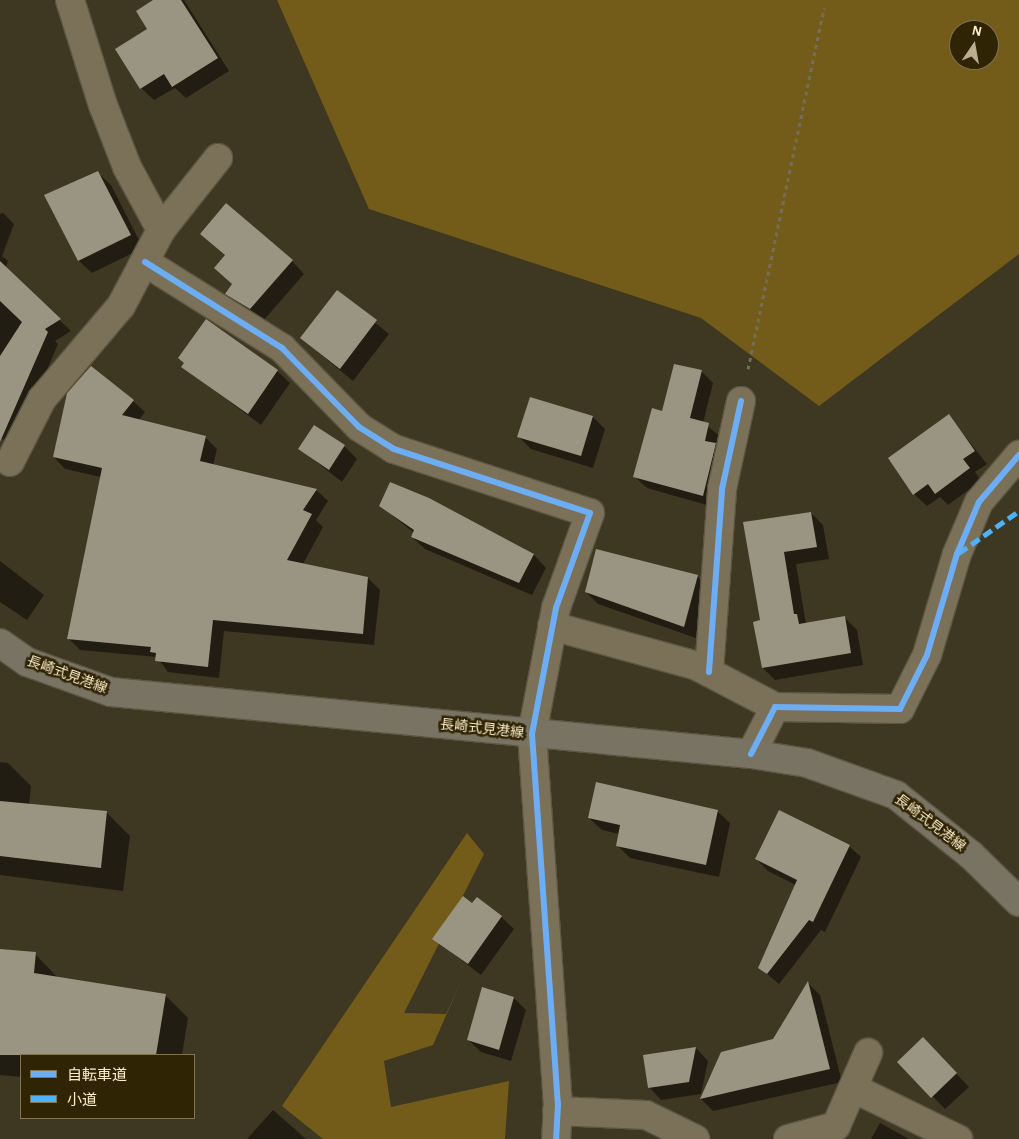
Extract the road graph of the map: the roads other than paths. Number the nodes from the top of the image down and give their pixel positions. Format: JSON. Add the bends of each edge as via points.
{"nodes":[{"id":1,"x":70,"y":0,"type":"edge"},
{"id":2,"x":218,"y":158,"type":"dead end"},
{"id":3,"x":161,"y":230,"type":"junction"},
{"id":4,"x":145,"y":262,"type":"junction"},
{"id":5,"x":741,"y":401,"type":"road end"},
{"id":6,"x":1019,"y":455,"type":"edge"},
{"id":7,"x":10,"y":462,"type":"dead end"},
{"id":8,"x":552,"y":626,"type":"junction"},
{"id":9,"x":0,"y":643,"type":"edge"},
{"id":10,"x":709,"y":672,"type":"junction"},
{"id":11,"x":775,"y":707,"type":"junction"},
{"id":12,"x":532,"y":734,"type":"junction"},
{"id":13,"x":751,"y":754,"type":"junction"},
{"id":14,"x":1019,"y":902,"type":"edge"},
{"id":15,"x":868,"y":1053,"type":"dead end"},
{"id":16,"x":853,"y":1088,"type":"junction"},
{"id":17,"x":557,"y":1111,"type":"junction"},
{"id":18,"x":556,"y":1139,"type":"edge"},
{"id":19,"x":695,"y":1139,"type":"edge"},
{"id":20,"x":788,"y":1139,"type":"edge"},
{"id":21,"x":958,"y":1139,"type":"edge"}],
"edges":[{"from":1,"to":3,"type":"street","via":[[116,140]]},
{"from":2,"to":3,"type":"street"},
{"from":3,"to":4,"type":"street"},
{"from":4,"to":7,"type":"street","via":[[121,306],[42,399]]},
{"from":4,"to":8,"type":"street","via":[[282,348],[359,427],[394,449],[590,513]]},
{"from":5,"to":10,"type":"street","via":[[722,489]]},
{"from":6,"to":11,"type":"street","via":[[978,502],[957,554],[927,655],[900,709]]},
{"from":8,"to":10,"type":"street"},
{"from":8,"to":12,"type":"street"},
{"from":9,"to":12,"type":"main road","name":"長崎式見港線","via":[[26,662],[111,692]]},
{"from":10,"to":11,"type":"street"},
{"from":11,"to":13,"type":"street"},
{"from":12,"to":13,"type":"main road","name":"長崎式見港線"},
{"from":12,"to":17,"type":"street"},
{"from":13,"to":14,"type":"main road","name":"長崎式見港線","via":[[807,763],[896,795],[971,854]]},
{"from":15,"to":16,"type":"street"},
{"from":16,"to":20,"type":"street","via":[[836,1126]]},
{"from":16,"to":21,"type":"street"},
{"from":17,"to":18,"type":"street"},
{"from":17,"to":19,"type":"street","via":[[646,1115]]}]}
